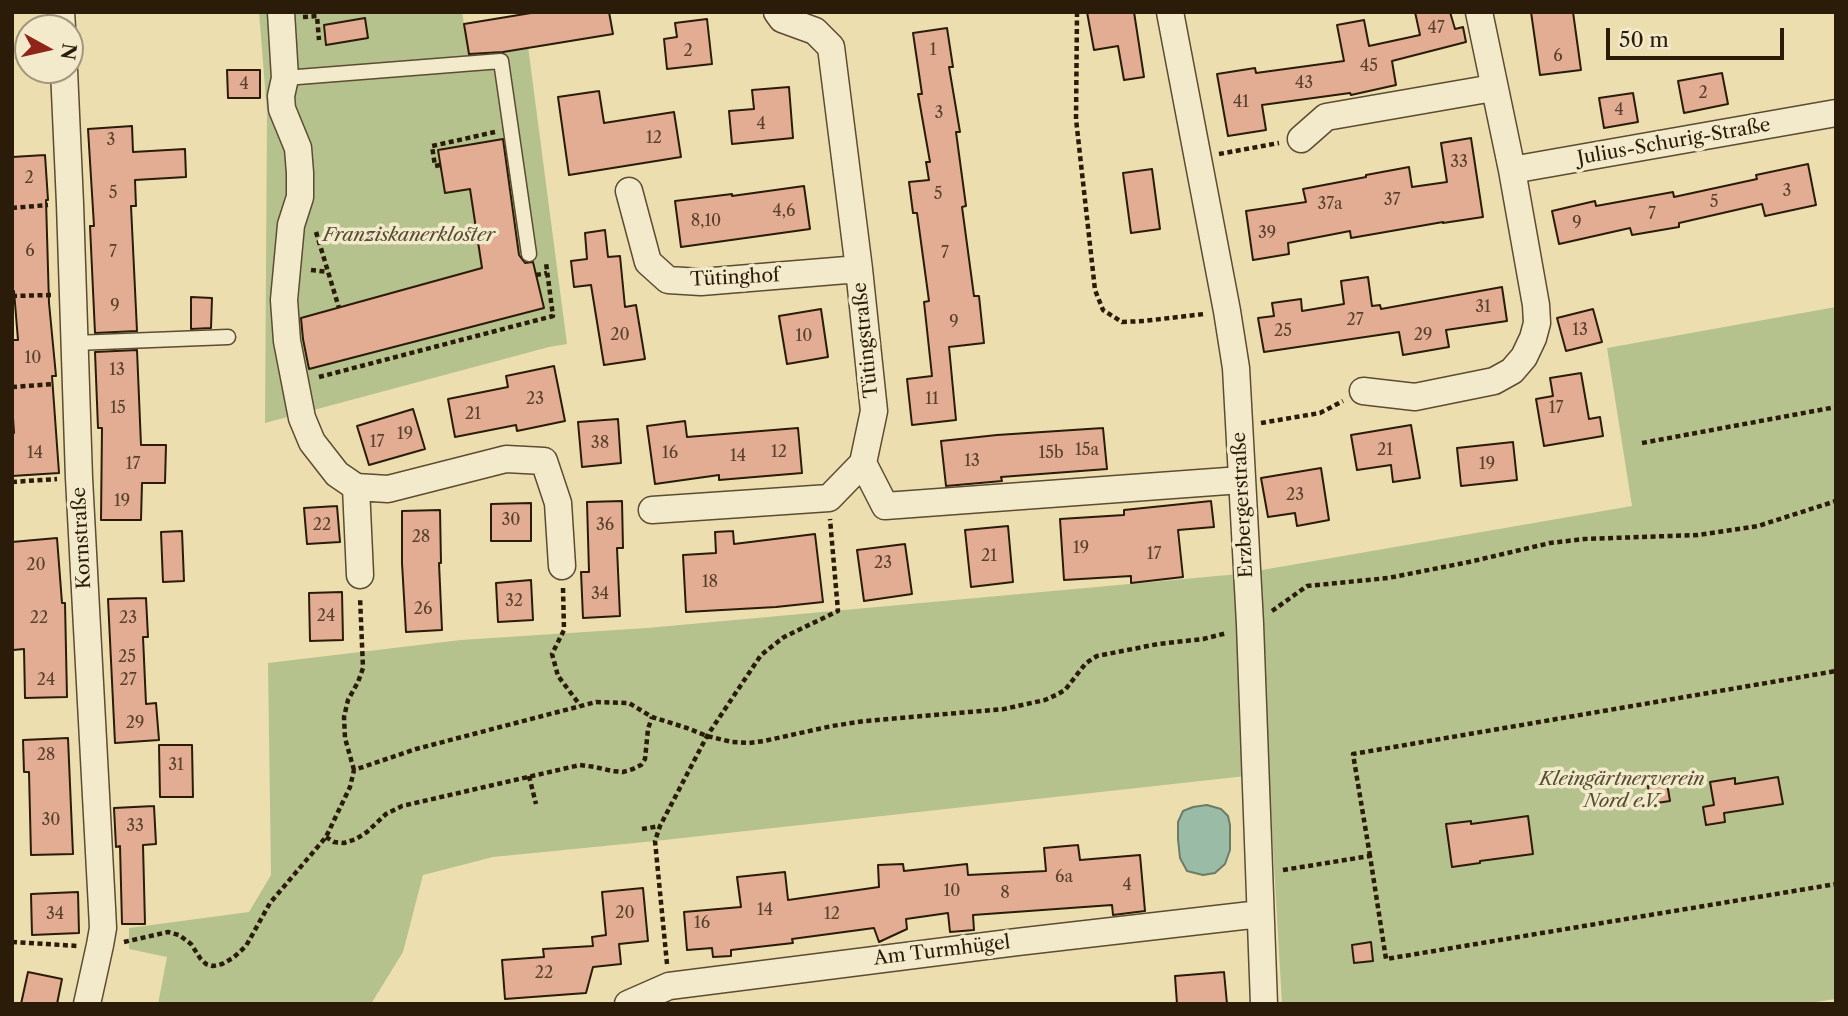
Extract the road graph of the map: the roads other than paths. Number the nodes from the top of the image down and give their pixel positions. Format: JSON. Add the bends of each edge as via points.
{"nodes":[{"id":1,"x":281,"y":12,"type":"edge"},
{"id":2,"x":777,"y":12,"type":"edge"},
{"id":3,"x":1170,"y":12,"type":"edge"},
{"id":4,"x":1479,"y":12,"type":"edge"},
{"id":5,"x":285,"y":78,"type":"junction"},
{"id":6,"x":65,"y":84,"type":"edge"},
{"id":7,"x":1493,"y":88,"type":"junction"},
{"id":8,"x":1836,"y":113,"type":"edge"},
{"id":9,"x":1301,"y":139,"type":"road end"},
{"id":10,"x":1511,"y":170,"type":"junction"},
{"id":11,"x":629,"y":191,"type":"dead end"},
{"id":12,"x":529,"y":254,"type":"dead end"},
{"id":13,"x":859,"y":269,"type":"junction"},
{"id":14,"x":228,"y":338,"type":"dead end"},
{"id":15,"x":75,"y":343,"type":"junction"},
{"id":16,"x":1363,"y":390,"type":"road end"},
{"id":17,"x":863,"y":463,"type":"junction"},
{"id":18,"x":1241,"y":480,"type":"junction"},
{"id":19,"x":356,"y":487,"type":"junction"},
{"id":20,"x":652,"y":510,"type":"dead end"},
{"id":21,"x":562,"y":566,"type":"road end"},
{"id":22,"x":360,"y":575,"type":"road end"},
{"id":23,"x":1260,"y":914,"type":"junction"},
{"id":24,"x":86,"y":1004,"type":"edge"},
{"id":25,"x":628,"y":1004,"type":"edge"},
{"id":26,"x":1264,"y":1004,"type":"edge"}],
"edges":[{"from":1,"to":5,"type":"street"},
{"from":2,"to":13,"type":"street","name":"Tütingstraße","via":[[782,19],[815,31],[831,47]]},
{"from":3,"to":18,"type":"street","name":"Erzbergerstraße","via":[[1236,368]]},
{"from":4,"to":7,"type":"street"},
{"from":5,"to":12,"type":"lane","via":[[501,61]]},
{"from":5,"to":19,"type":"street","via":[[282,109],[298,148],[300,173],[284,300],[294,383],[312,442],[337,474]]},
{"from":6,"to":15,"type":"street","name":"Kornstraße"},
{"from":7,"to":9,"type":"street","via":[[1326,117]]},
{"from":7,"to":10,"type":"street"},
{"from":8,"to":10,"type":"street","name":"Julius-Schurig-Straße"},
{"from":10,"to":16,"type":"street","via":[[1536,305],[1534,338],[1524,357],[1512,371],[1493,381],[1415,397]]},
{"from":11,"to":13,"type":"street","name":"Tütinghof","via":[[648,262],[668,280],[701,282]]},
{"from":13,"to":17,"type":"street","name":"Tütingstraße","via":[[874,411]]},
{"from":14,"to":15,"type":"lane"},
{"from":15,"to":24,"type":"street","name":"Kornstraße","via":[[103,928]]},
{"from":17,"to":18,"type":"street","via":[[885,506]]},
{"from":17,"to":20,"type":"street","via":[[828,498]]},
{"from":18,"to":23,"type":"street","name":"Erzbergerstraße"},
{"from":19,"to":21,"type":"street","via":[[388,489],[506,459],[544,461],[558,503]]},
{"from":19,"to":22,"type":"street"},
{"from":23,"to":25,"type":"street","name":"Am Turmhügel","via":[[669,986]]},
{"from":23,"to":26,"type":"street","name":"Erzbergerstraße"}]}
